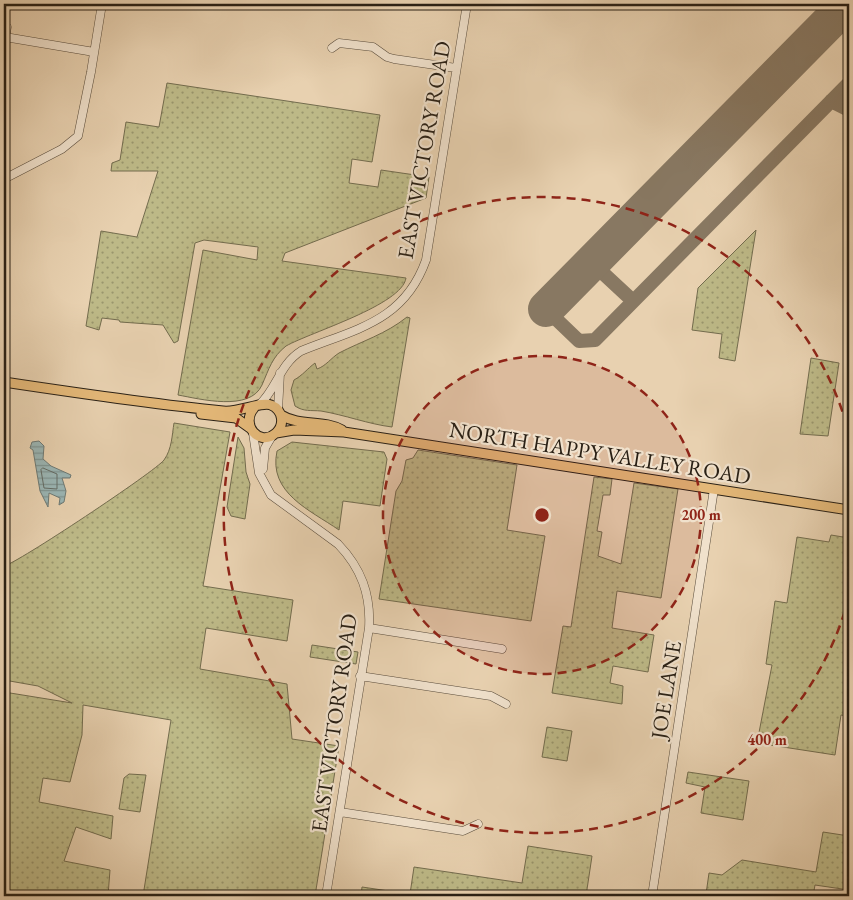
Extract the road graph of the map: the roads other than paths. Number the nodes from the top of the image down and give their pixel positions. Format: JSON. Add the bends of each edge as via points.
{"nodes":[{"id":1,"x":102,"y":4,"type":"edge"},
{"id":2,"x":467,"y":4,"type":"edge"},
{"id":3,"x":7,"y":27,"type":"dead end"},
{"id":4,"x":4,"y":41,"type":"edge"},
{"id":5,"x":332,"y":48,"type":"dead end"},
{"id":6,"x":94,"y":52,"type":"junction"},
{"id":7,"x":456,"y":68,"type":"junction"},
{"id":8,"x":4,"y":179,"type":"edge"},
{"id":9,"x":280,"y":373,"type":"junction"},
{"id":10,"x":4,"y":382,"type":"edge"},
{"id":11,"x":256,"y":406,"type":"junction"},
{"id":12,"x":189,"y":409,"type":"junction"},
{"id":13,"x":280,"y":413,"type":"junction"},
{"id":14,"x":251,"y":430,"type":"junction"},
{"id":15,"x":344,"y":432,"type":"junction"},
{"id":16,"x":274,"y":434,"type":"junction"},
{"id":17,"x":262,"y":479,"type":"junction"},
{"id":18,"x":714,"y":489,"type":"junction"},
{"id":19,"x":849,"y":510,"type":"edge"},
{"id":20,"x":368,"y":628,"type":"junction"},
{"id":21,"x":502,"y":649,"type":"dead end"},
{"id":22,"x":360,"y":676,"type":"junction"},
{"id":23,"x":506,"y":704,"type":"dead end"},
{"id":24,"x":340,"y":812,"type":"junction"},
{"id":25,"x":478,"y":824,"type":"dead end"},
{"id":26,"x":326,"y":896,"type":"edge"},
{"id":27,"x":652,"y":896,"type":"edge"}],
"edges":[{"from":1,"to":6,"type":"street"},
{"from":2,"to":7,"type":"street","name":"EAST VICTORY ROAD"},
{"from":3,"to":4,"type":"street"},
{"from":4,"to":6,"type":"street"},
{"from":5,"to":7,"type":"street","via":[[339,43],[373,47],[394,59]]},
{"from":6,"to":8,"type":"street","via":[[78,136]]},
{"from":7,"to":9,"type":"street","name":"EAST VICTORY ROAD","via":[[426,260],[416,284],[402,302],[378,320],[301,351],[290,357]]},
{"from":9,"to":11,"type":"street","name":"EAST VICTORY ROAD","via":[[269,394]]},
{"from":9,"to":13,"type":"street"},
{"from":10,"to":12,"type":"main road"},
{"from":11,"to":12,"type":"main road","via":[[236,412]]},
{"from":11,"to":13,"type":"main road","via":[[270,404]]},
{"from":11,"to":14,"type":"main road","via":[[248,417]]},
{"from":12,"to":14,"type":"main road","via":[[212,416],[236,418]]},
{"from":13,"to":15,"type":"main road","name":"NORTH HAPPY VALLEY ROAD","via":[[296,423],[329,426]]},
{"from":13,"to":16,"type":"main road","via":[[281,426]]},
{"from":14,"to":16,"type":"main road","via":[[263,438]]},
{"from":14,"to":17,"type":"street","name":"EAST VICTORY ROAD"},
{"from":15,"to":16,"type":"main road","name":"NORTH HAPPY VALLEY ROAD","via":[[294,430]]},
{"from":15,"to":18,"type":"main road","name":"NORTH HAPPY VALLEY ROAD"},
{"from":16,"to":17,"type":"street","via":[[265,448]]},
{"from":17,"to":20,"type":"street","name":"EAST VICTORY ROAD","via":[[276,500],[338,544],[355,564],[366,589],[370,614]]},
{"from":18,"to":19,"type":"main road","name":"NORTH HAPPY VALLEY ROAD"},
{"from":18,"to":27,"type":"street","name":"JOE LANE"},
{"from":20,"to":21,"type":"street"},
{"from":20,"to":22,"type":"street","name":"EAST VICTORY ROAD"},
{"from":22,"to":23,"type":"street","via":[[491,696]]},
{"from":22,"to":24,"type":"street","name":"EAST VICTORY ROAD"},
{"from":24,"to":25,"type":"street","via":[[463,831]]},
{"from":24,"to":26,"type":"street","name":"EAST VICTORY ROAD"}]}
